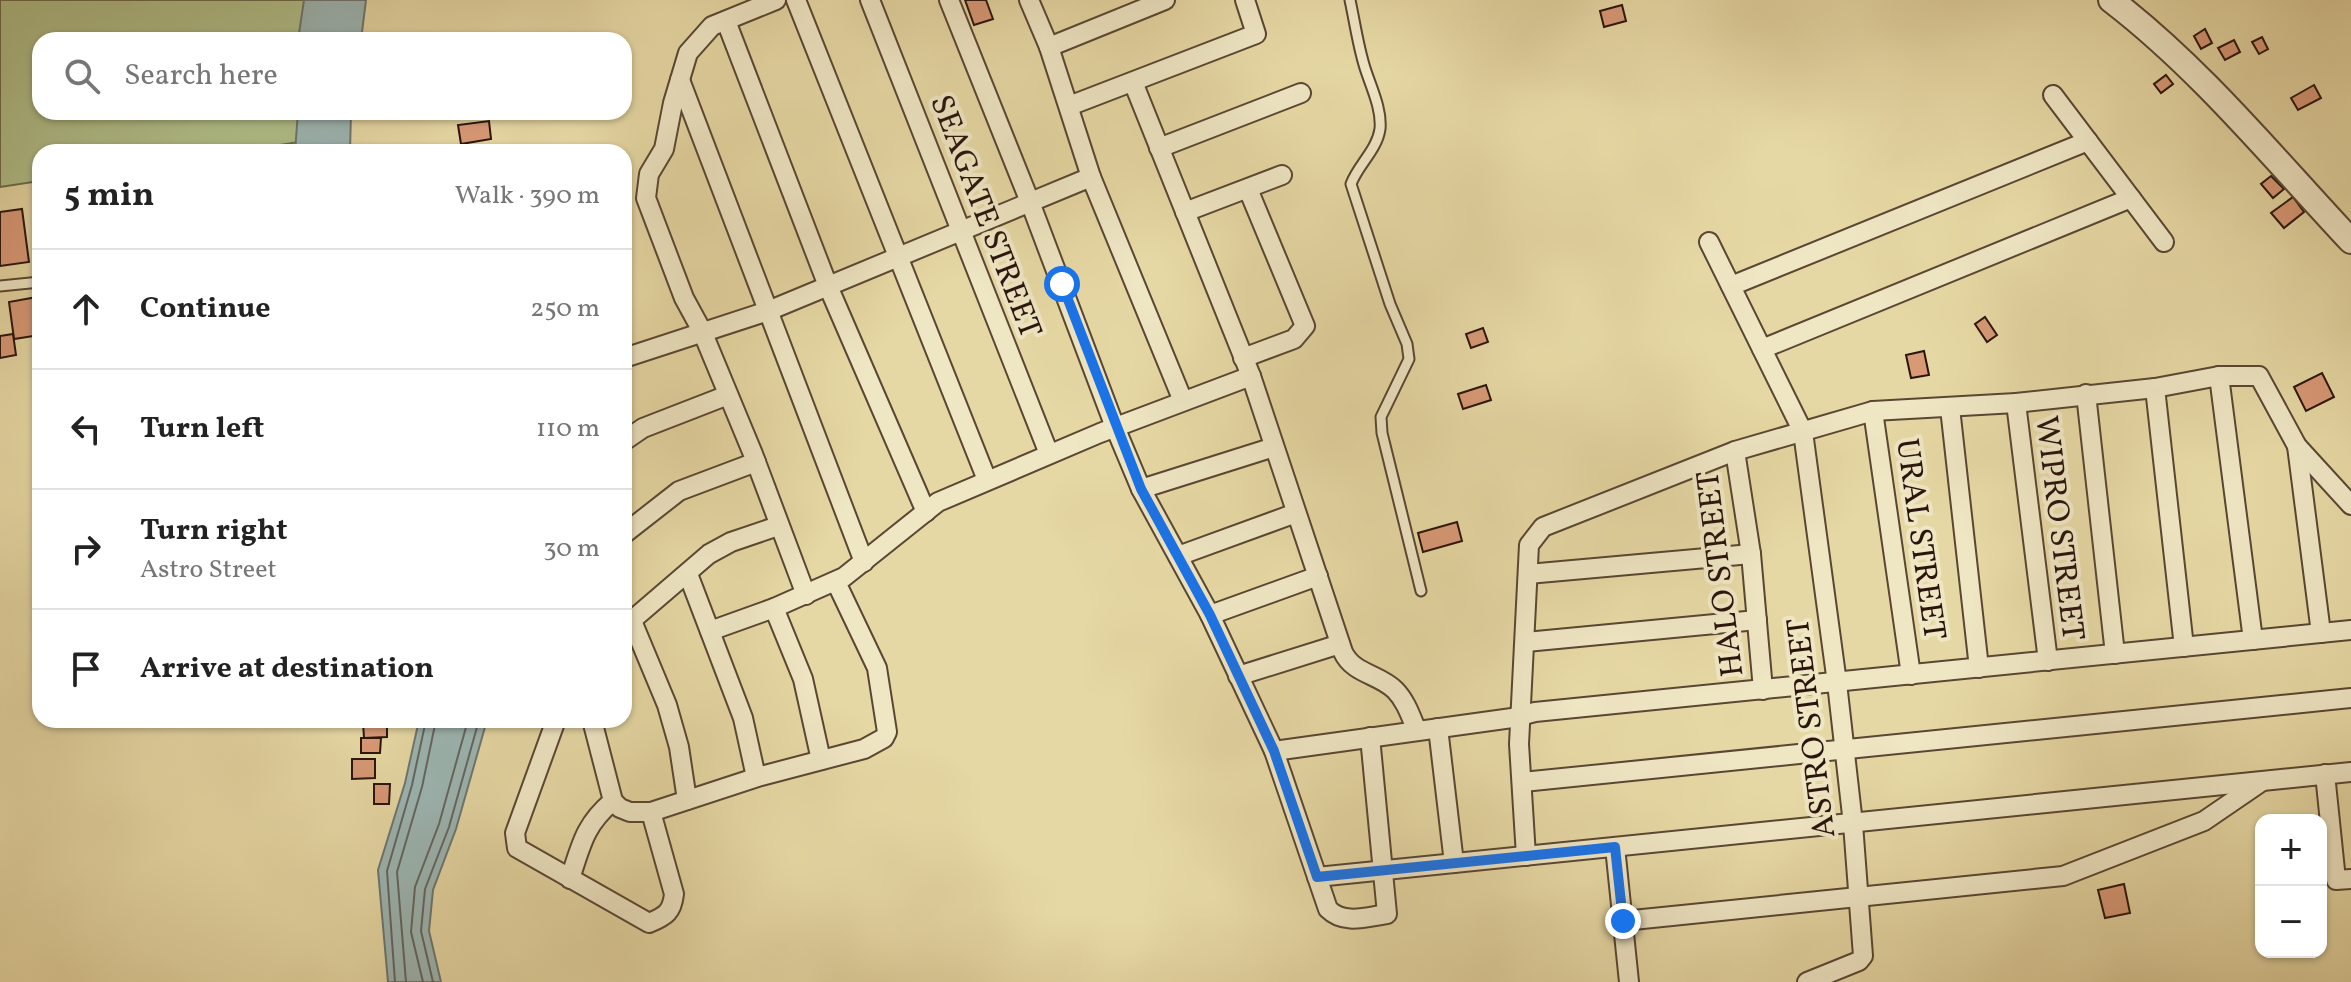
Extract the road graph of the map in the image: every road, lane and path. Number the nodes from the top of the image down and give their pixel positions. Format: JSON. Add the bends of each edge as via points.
{"nodes":[{"id":1,"x":776,"y":0,"type":"edge"},
{"id":2,"x":796,"y":0,"type":"edge"},
{"id":3,"x":870,"y":0,"type":"edge"},
{"id":4,"x":949,"y":0,"type":"edge"},
{"id":5,"x":1029,"y":0,"type":"edge"},
{"id":6,"x":1165,"y":0,"type":"edge"},
{"id":7,"x":1245,"y":0,"type":"edge"},
{"id":8,"x":1350,"y":0,"type":"edge"},
{"id":9,"x":2111,"y":0,"type":"edge"},
{"id":10,"x":726,"y":21,"type":"junction"},
{"id":11,"x":1049,"y":47,"type":"junction"},
{"id":12,"x":680,"y":80,"type":"junction"},
{"id":13,"x":1133,"y":82,"type":"junction"},
{"id":14,"x":1301,"y":93,"type":"dead end"},
{"id":15,"x":2053,"y":95,"type":"dead end"},
{"id":16,"x":1069,"y":106,"type":"junction"},
{"id":17,"x":2088,"y":141,"type":"junction"},
{"id":18,"x":1159,"y":148,"type":"junction"},
{"id":19,"x":1282,"y":175,"type":"dead end"},
{"id":20,"x":1091,"y":177,"type":"junction"},
{"id":21,"x":1248,"y":189,"type":"junction"},
{"id":22,"x":2131,"y":198,"type":"junction"},
{"id":23,"x":1030,"y":202,"type":"junction"},
{"id":24,"x":1185,"y":212,"type":"junction"},
{"id":25,"x":961,"y":230,"type":"junction"},
{"id":26,"x":2351,"y":241,"type":"edge"},
{"id":27,"x":1709,"y":242,"type":"dead end"},
{"id":28,"x":2164,"y":242,"type":"dead end"},
{"id":29,"x":898,"y":257,"type":"junction"},
{"id":30,"x":32,"y":283,"type":"edge"},
{"id":31,"x":0,"y":286,"type":"edge"},
{"id":32,"x":828,"y":286,"type":"junction"},
{"id":33,"x":1731,"y":286,"type":"junction"},
{"id":34,"x":768,"y":311,"type":"junction"},
{"id":35,"x":702,"y":331,"type":"junction"},
{"id":36,"x":1762,"y":349,"type":"junction"},
{"id":37,"x":632,"y":355,"type":"edge"},
{"id":38,"x":1243,"y":358,"type":"junction"},
{"id":39,"x":1251,"y":376,"type":"junction"},
{"id":40,"x":2219,"y":376,"type":"junction"},
{"id":41,"x":2155,"y":388,"type":"junction"},
{"id":42,"x":2086,"y":394,"type":"junction"},
{"id":43,"x":728,"y":395,"type":"junction"},
{"id":44,"x":1183,"y":401,"type":"junction"},
{"id":45,"x":2016,"y":403,"type":"junction"},
{"id":46,"x":1950,"y":408,"type":"junction"},
{"id":47,"x":1873,"y":411,"type":"junction"},
{"id":48,"x":1115,"y":427,"type":"junction"},
{"id":49,"x":1803,"y":432,"type":"junction"},
{"id":50,"x":632,"y":436,"type":"edge"},
{"id":51,"x":2297,"y":446,"type":"junction"},
{"id":52,"x":1274,"y":447,"type":"junction"},
{"id":53,"x":1735,"y":451,"type":"junction"},
{"id":54,"x":1049,"y":454,"type":"junction"},
{"id":55,"x":756,"y":462,"type":"junction"},
{"id":56,"x":987,"y":480,"type":"junction"},
{"id":57,"x":1141,"y":489,"type":"junction"},
{"id":58,"x":2351,"y":505,"type":"edge"},
{"id":59,"x":926,"y":512,"type":"junction"},
{"id":60,"x":1296,"y":513,"type":"junction"},
{"id":61,"x":778,"y":526,"type":"junction"},
{"id":62,"x":632,"y":528,"type":"edge"},
{"id":63,"x":1751,"y":554,"type":"junction"},
{"id":64,"x":1178,"y":556,"type":"junction"},
{"id":65,"x":864,"y":562,"type":"junction"},
{"id":66,"x":688,"y":574,"type":"junction"},
{"id":67,"x":1528,"y":574,"type":"junction"},
{"id":68,"x":1318,"y":576,"type":"junction"},
{"id":69,"x":836,"y":582,"type":"junction"},
{"id":70,"x":1421,"y":591,"type":"dead end"},
{"id":71,"x":806,"y":595,"type":"junction"},
{"id":72,"x":774,"y":608,"type":"junction"},
{"id":73,"x":1210,"y":615,"type":"junction"},
{"id":74,"x":1757,"y":620,"type":"junction"},
{"id":75,"x":632,"y":621,"type":"edge"},
{"id":76,"x":2351,"y":630,"type":"edge"},
{"id":77,"x":710,"y":631,"type":"junction"},
{"id":78,"x":632,"y":632,"type":"edge"},
{"id":79,"x":2321,"y":633,"type":"junction"},
{"id":80,"x":2253,"y":640,"type":"junction"},
{"id":81,"x":1526,"y":642,"type":"junction"},
{"id":82,"x":1340,"y":644,"type":"junction"},
{"id":83,"x":2184,"y":647,"type":"junction"},
{"id":84,"x":2115,"y":654,"type":"junction"},
{"id":85,"x":2048,"y":661,"type":"junction"},
{"id":86,"x":1979,"y":668,"type":"junction"},
{"id":87,"x":1911,"y":675,"type":"junction"},
{"id":88,"x":1238,"y":676,"type":"junction"},
{"id":89,"x":1837,"y":683,"type":"junction"},
{"id":90,"x":1763,"y":690,"type":"junction"},
{"id":91,"x":2351,"y":698,"type":"edge"},
{"id":92,"x":1522,"y":714,"type":"junction"},
{"id":93,"x":553,"y":728,"type":"edge"},
{"id":94,"x":594,"y":728,"type":"edge"},
{"id":95,"x":1438,"y":728,"type":"junction"},
{"id":96,"x":1417,"y":731,"type":"junction"},
{"id":97,"x":1370,"y":737,"type":"junction"},
{"id":98,"x":1845,"y":750,"type":"junction"},
{"id":99,"x":1274,"y":751,"type":"junction"},
{"id":100,"x":821,"y":760,"type":"junction"},
{"id":101,"x":2351,"y":772,"type":"edge"},
{"id":102,"x":2325,"y":774,"type":"junction"},
{"id":103,"x":756,"y":777,"type":"junction"},
{"id":104,"x":2264,"y":781,"type":"junction"},
{"id":105,"x":1523,"y":782,"type":"junction"},
{"id":106,"x":687,"y":800,"type":"junction"},
{"id":107,"x":613,"y":801,"type":"junction"},
{"id":108,"x":651,"y":812,"type":"junction"},
{"id":109,"x":1853,"y":824,"type":"junction"},
{"id":110,"x":1615,"y":847,"type":"junction"},
{"id":111,"x":2342,"y":852,"type":"edge"},
{"id":112,"x":1526,"y":856,"type":"junction"},
{"id":113,"x":1454,"y":863,"type":"junction"},
{"id":114,"x":1384,"y":870,"type":"junction"},
{"id":115,"x":1317,"y":877,"type":"junction"},
{"id":116,"x":570,"y":879,"type":"junction"},
{"id":117,"x":2351,"y":879,"type":"edge"},
{"id":118,"x":1857,"y":898,"type":"junction"},
{"id":119,"x":1623,"y":921,"type":"junction"},
{"id":120,"x":1629,"y":982,"type":"edge"},
{"id":121,"x":1807,"y":982,"type":"edge"}],
"edges":[{"from":1,"to":10,"type":"street"},
{"from":2,"to":29,"type":"street"},
{"from":3,"to":25,"type":"street","name":"SEAGATE STREET"},
{"from":4,"to":23,"type":"street"},
{"from":5,"to":11,"type":"street"},
{"from":6,"to":11,"type":"street"},
{"from":7,"to":13,"type":"street","via":[[1256,34]]},
{"from":8,"to":70,"type":"lane","via":[[1380,127],[1351,184],[1407,344],[1409,359],[1381,417]]},
{"from":9,"to":26,"type":"street","via":[[2236,115]]},
{"from":10,"to":12,"type":"street","via":[[712,26],[688,53]]},
{"from":10,"to":32,"type":"street"},
{"from":11,"to":16,"type":"street"},
{"from":12,"to":34,"type":"street"},
{"from":12,"to":35,"type":"street","via":[[646,198]]},
{"from":13,"to":16,"type":"street"},
{"from":13,"to":18,"type":"street"},
{"from":14,"to":18,"type":"street"},
{"from":15,"to":17,"type":"street"},
{"from":16,"to":20,"type":"street"},
{"from":17,"to":22,"type":"street"},
{"from":17,"to":33,"type":"street"},
{"from":18,"to":24,"type":"street"},
{"from":19,"to":21,"type":"street"},
{"from":20,"to":23,"type":"street"},
{"from":20,"to":44,"type":"street"},
{"from":21,"to":24,"type":"street"},
{"from":21,"to":38,"type":"street","via":[[1305,326],[1294,339]]},
{"from":22,"to":28,"type":"street"},
{"from":22,"to":36,"type":"street"},
{"from":23,"to":25,"type":"street"},
{"from":23,"to":48,"type":"street"},
{"from":24,"to":38,"type":"street"},
{"from":25,"to":29,"type":"street"},
{"from":25,"to":54,"type":"street","name":"SEAGATE STREET"},
{"from":27,"to":33,"type":"street","name":"ASTRO STREET"},
{"from":29,"to":32,"type":"street"},
{"from":29,"to":56,"type":"street"},
{"from":30,"to":31,"type":"lane"},
{"from":32,"to":34,"type":"street"},
{"from":32,"to":59,"type":"street"},
{"from":33,"to":36,"type":"street","name":"ASTRO STREET"},
{"from":34,"to":35,"type":"street"},
{"from":34,"to":65,"type":"street"},
{"from":35,"to":37,"type":"street"},
{"from":35,"to":43,"type":"street"},
{"from":36,"to":49,"type":"street","name":"ASTRO STREET"},
{"from":38,"to":39,"type":"street"},
{"from":39,"to":44,"type":"street"},
{"from":39,"to":52,"type":"street"},
{"from":40,"to":41,"type":"street"},
{"from":40,"to":51,"type":"street","via":[[2259,376]]},
{"from":40,"to":80,"type":"street"},
{"from":41,"to":42,"type":"street"},
{"from":41,"to":83,"type":"street"},
{"from":42,"to":45,"type":"street"},
{"from":42,"to":84,"type":"street"},
{"from":43,"to":50,"type":"street"},
{"from":43,"to":55,"type":"street"},
{"from":44,"to":48,"type":"street"},
{"from":45,"to":46,"type":"street"},
{"from":45,"to":85,"type":"street","name":"WIPRO STREET"},
{"from":46,"to":47,"type":"street"},
{"from":46,"to":86,"type":"street"},
{"from":47,"to":49,"type":"street"},
{"from":47,"to":87,"type":"street","name":"URAL STREET"},
{"from":48,"to":54,"type":"street"},
{"from":48,"to":57,"type":"street"},
{"from":49,"to":53,"type":"street"},
{"from":49,"to":89,"type":"street","name":"ASTRO STREET"},
{"from":51,"to":58,"type":"street"},
{"from":51,"to":79,"type":"street"},
{"from":52,"to":57,"type":"street"},
{"from":52,"to":60,"type":"street"},
{"from":53,"to":63,"type":"street","name":"HALO STREET"},
{"from":53,"to":67,"type":"street","via":[[1543,527],[1529,545]]},
{"from":54,"to":56,"type":"street"},
{"from":55,"to":61,"type":"street"},
{"from":55,"to":62,"type":"street","via":[[679,491]]},
{"from":56,"to":59,"type":"street"},
{"from":57,"to":64,"type":"street"},
{"from":59,"to":65,"type":"street"},
{"from":60,"to":64,"type":"street"},
{"from":60,"to":68,"type":"street"},
{"from":61,"to":66,"type":"street","via":[[731,542]]},
{"from":61,"to":71,"type":"street"},
{"from":63,"to":67,"type":"street"},
{"from":63,"to":74,"type":"street","name":"HALO STREET"},
{"from":64,"to":73,"type":"street"},
{"from":65,"to":69,"type":"street"},
{"from":66,"to":75,"type":"street"},
{"from":66,"to":77,"type":"street"},
{"from":67,"to":81,"type":"street"},
{"from":68,"to":73,"type":"street"},
{"from":68,"to":82,"type":"street"},
{"from":69,"to":71,"type":"street"},
{"from":69,"to":100,"type":"street","via":[[877,668],[887,732],[864,749]]},
{"from":71,"to":72,"type":"street"},
{"from":72,"to":77,"type":"street"},
{"from":72,"to":100,"type":"street","via":[[803,679]]},
{"from":73,"to":88,"type":"street"},
{"from":74,"to":81,"type":"street"},
{"from":74,"to":90,"type":"street","name":"HALO STREET"},
{"from":76,"to":79,"type":"street"},
{"from":77,"to":103,"type":"street","via":[[743,718]]},
{"from":78,"to":106,"type":"street","via":[[667,705]]},
{"from":79,"to":80,"type":"street"},
{"from":80,"to":83,"type":"street"},
{"from":81,"to":92,"type":"street"},
{"from":82,"to":88,"type":"street"},
{"from":82,"to":96,"type":"street","via":[[1348,662],[1394,689]]},
{"from":83,"to":84,"type":"street"},
{"from":84,"to":85,"type":"street"},
{"from":85,"to":86,"type":"street"},
{"from":86,"to":87,"type":"street"},
{"from":87,"to":89,"type":"street"},
{"from":88,"to":99,"type":"street"},
{"from":89,"to":90,"type":"street"},
{"from":89,"to":98,"type":"street","name":"ASTRO STREET"},
{"from":90,"to":92,"type":"street"},
{"from":91,"to":98,"type":"street"},
{"from":92,"to":95,"type":"street"},
{"from":92,"to":105,"type":"street"},
{"from":93,"to":116,"type":"street","via":[[515,833],[516,843]]},
{"from":94,"to":107,"type":"street"},
{"from":95,"to":96,"type":"street"},
{"from":95,"to":113,"type":"street"},
{"from":96,"to":97,"type":"street"},
{"from":97,"to":99,"type":"street"},
{"from":97,"to":114,"type":"street"},
{"from":98,"to":105,"type":"street"},
{"from":98,"to":109,"type":"street","name":"ASTRO STREET"},
{"from":99,"to":115,"type":"street"},
{"from":100,"to":103,"type":"street"},
{"from":101,"to":102,"type":"street"},
{"from":102,"to":104,"type":"street"},
{"from":102,"to":111,"type":"street"},
{"from":103,"to":106,"type":"street"},
{"from":104,"to":109,"type":"street"},
{"from":104,"to":118,"type":"street","via":[[2204,821],[2063,876]]},
{"from":105,"to":112,"type":"street"},
{"from":106,"to":108,"type":"street"},
{"from":107,"to":108,"type":"street","via":[[630,812]]},
{"from":107,"to":116,"type":"street","via":[[587,827]]},
{"from":108,"to":116,"type":"street","via":[[674,894],[669,913],[649,923]]},
{"from":109,"to":110,"type":"street"},
{"from":109,"to":118,"type":"street","name":"ASTRO STREET"},
{"from":110,"to":112,"type":"street"},
{"from":110,"to":119,"type":"street"},
{"from":111,"to":117,"type":"street","via":[[2336,880]]},
{"from":112,"to":113,"type":"street"},
{"from":113,"to":114,"type":"street"},
{"from":114,"to":115,"type":"street"},
{"from":114,"to":115,"type":"street","via":[[1387,914],[1347,920],[1328,909]]},
{"from":118,"to":119,"type":"street"},
{"from":118,"to":121,"type":"street","name":"ASTRO STREET","via":[[1863,956]]},
{"from":119,"to":120,"type":"street"}]}
